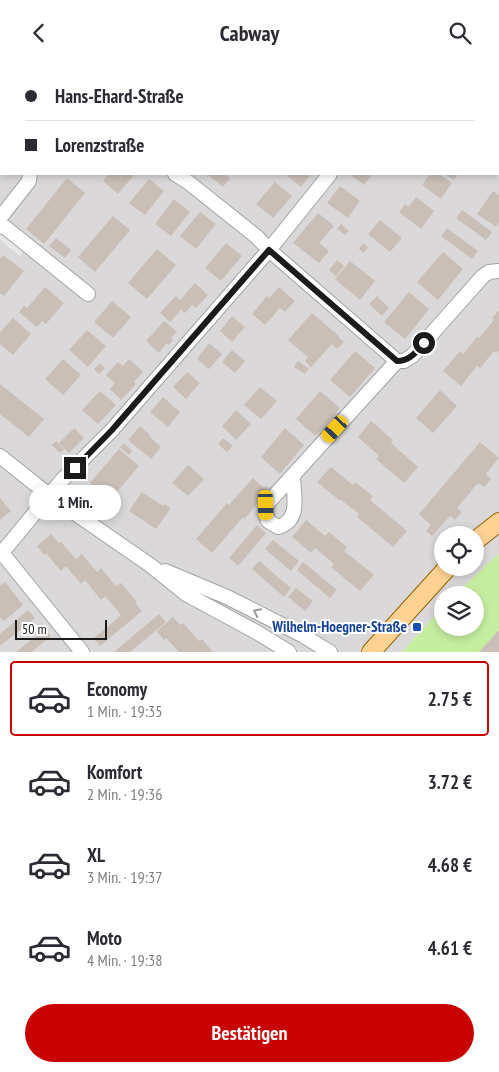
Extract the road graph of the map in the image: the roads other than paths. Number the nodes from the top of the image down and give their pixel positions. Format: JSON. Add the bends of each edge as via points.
{"nodes":[{"id":1,"x":30,"y":175,"type":"edge"},
{"id":2,"x":177,"y":175,"type":"edge"},
{"id":3,"x":329,"y":175,"type":"edge"},
{"id":4,"x":0,"y":218,"type":"edge"},
{"id":5,"x":0,"y":226,"type":"edge"},
{"id":6,"x":269,"y":250,"type":"junction"},
{"id":7,"x":499,"y":271,"type":"edge"},
{"id":8,"x":88,"y":293,"type":"dead end"},
{"id":9,"x":397,"y":361,"type":"junction"},
{"id":10,"x":0,"y":456,"type":"edge"},
{"id":11,"x":293,"y":475,"type":"dead end"},
{"id":12,"x":50,"y":496,"type":"junction"},
{"id":13,"x":499,"y":522,"type":"edge"},
{"id":14,"x":484,"y":534,"type":"edge"},
{"id":15,"x":1,"y":554,"type":"edge"},
{"id":16,"x":150,"y":565,"type":"junction"},
{"id":17,"x":440,"y":576,"type":"edge"},
{"id":18,"x":82,"y":652,"type":"edge"},
{"id":19,"x":289,"y":652,"type":"edge"},
{"id":20,"x":330,"y":652,"type":"edge"},
{"id":21,"x":371,"y":652,"type":"edge"}],
"edges":[{"from":1,"to":4,"type":"street","via":[[30,181]]},
{"from":2,"to":6,"type":"street"},
{"from":3,"to":6,"type":"street"},
{"from":5,"to":8,"type":"street"},
{"from":6,"to":9,"type":"street"},
{"from":6,"to":12,"type":"street"},
{"from":7,"to":9,"type":"street","via":[[483,276],[412,356]]},
{"from":9,"to":11,"type":"street"},
{"from":10,"to":12,"type":"street"},
{"from":12,"to":15,"type":"street"},
{"from":12,"to":16,"type":"street"},
{"from":13,"to":14,"type":"main road"},
{"from":15,"to":18,"type":"street"},
{"from":16,"to":19,"type":"street","via":[[186,594]]},
{"from":20,"to":16,"type":"street","one_way":true,"via":[[228,597]]},
{"from":17,"to":21,"type":"main road"}]}
